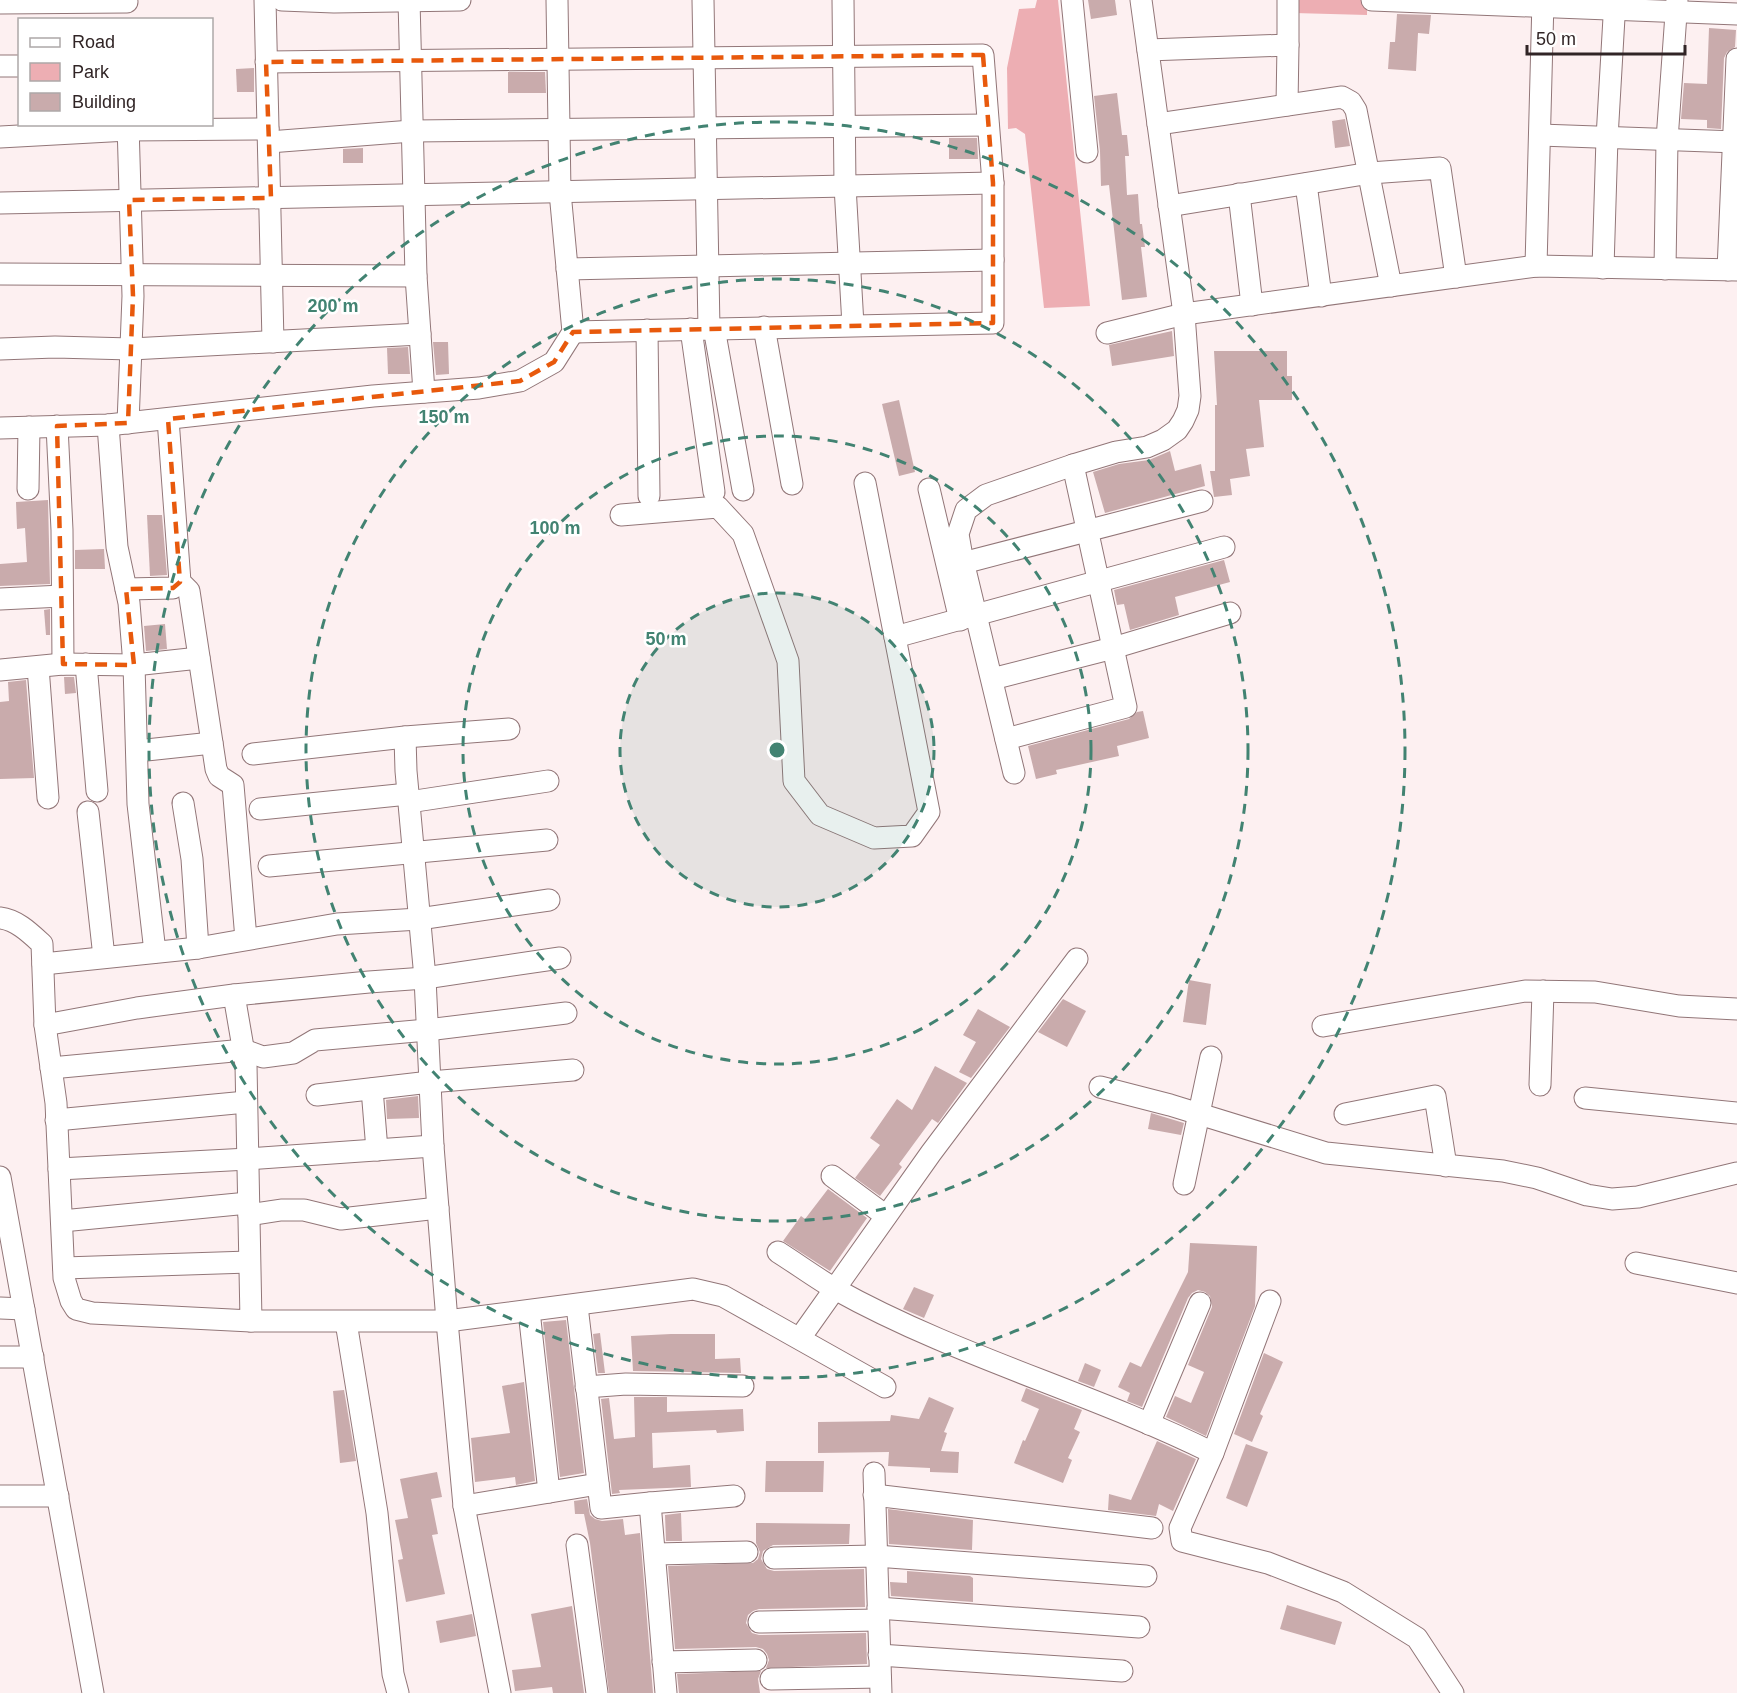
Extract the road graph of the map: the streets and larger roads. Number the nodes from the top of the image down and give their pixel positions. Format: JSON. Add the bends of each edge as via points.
{"nodes":[{"id":1,"x":265,"y":0,"type":"edge"},
{"id":2,"x":282,"y":0,"type":"edge"},
{"id":3,"x":409,"y":0,"type":"edge"},
{"id":4,"x":460,"y":0,"type":"edge"},
{"id":5,"x":557,"y":0,"type":"edge"},
{"id":6,"x":703,"y":0,"type":"edge"},
{"id":7,"x":843,"y":0,"type":"edge"},
{"id":8,"x":1072,"y":0,"type":"edge"},
{"id":9,"x":1141,"y":0,"type":"edge"},
{"id":10,"x":1288,"y":0,"type":"edge"},
{"id":11,"x":1372,"y":0,"type":"edge"},
{"id":12,"x":1475,"y":2,"type":"edge"},
{"id":13,"x":0,"y":3,"type":"edge"},
{"id":14,"x":1543,"y":4,"type":"edge"},
{"id":15,"x":1615,"y":5,"type":"edge"},
{"id":16,"x":1676,"y":6,"type":"edge"},
{"id":17,"x":127,"y":7,"type":"edge"},
{"id":18,"x":1737,"y":14,"type":"edge"},
{"id":19,"x":1288,"y":45,"type":"junction"},
{"id":20,"x":1148,"y":51,"type":"junction"},
{"id":21,"x":843,"y":56,"type":"junction"},
{"id":22,"x":704,"y":58,"type":"junction"},
{"id":23,"x":558,"y":59,"type":"junction"},
{"id":24,"x":1737,"y":59,"type":"edge"},
{"id":25,"x":411,"y":60,"type":"junction"},
{"id":26,"x":266,"y":62,"type":"junction"},
{"id":27,"x":0,"y":66,"type":"edge"},
{"id":28,"x":18,"y":66,"type":"edge"},
{"id":29,"x":1287,"y":105,"type":"junction"},
{"id":30,"x":1158,"y":124,"type":"junction"},
{"id":31,"x":988,"y":125,"type":"junction"},
{"id":32,"x":128,"y":127,"type":"edge"},
{"id":33,"x":844,"y":127,"type":"junction"},
{"id":34,"x":705,"y":129,"type":"junction"},
{"id":35,"x":412,"y":131,"type":"junction"},
{"id":36,"x":559,"y":131,"type":"junction"},
{"id":37,"x":269,"y":135,"type":"junction"},
{"id":38,"x":1540,"y":135,"type":"junction"},
{"id":39,"x":0,"y":137,"type":"edge"},
{"id":40,"x":1607,"y":138,"type":"junction"},
{"id":41,"x":1667,"y":140,"type":"junction"},
{"id":42,"x":1735,"y":142,"type":"edge"},
{"id":43,"x":1087,"y":152,"type":"dead end"},
{"id":44,"x":1370,"y":173,"type":"junction"},
{"id":45,"x":993,"y":183,"type":"junction"},
{"id":46,"x":1306,"y":184,"type":"junction"},
{"id":47,"x":845,"y":186,"type":"junction"},
{"id":48,"x":706,"y":189,"type":"junction"},
{"id":49,"x":560,"y":192,"type":"junction"},
{"id":50,"x":1239,"y":194,"type":"junction"},
{"id":51,"x":414,"y":195,"type":"junction"},
{"id":52,"x":271,"y":198,"type":"junction"},
{"id":53,"x":129,"y":200,"type":"junction"},
{"id":54,"x":0,"y":203,"type":"edge"},
{"id":55,"x":1169,"y":206,"type":"junction"},
{"id":56,"x":993,"y":260,"type":"junction"},
{"id":57,"x":850,"y":263,"type":"junction"},
{"id":58,"x":708,"y":266,"type":"junction"},
{"id":59,"x":1536,"y":266,"type":"junction"},
{"id":60,"x":1603,"y":268,"type":"junction"},
{"id":61,"x":567,"y":269,"type":"junction"},
{"id":62,"x":1665,"y":269,"type":"junction"},
{"id":63,"x":1733,"y":270,"type":"edge"},
{"id":64,"x":0,"y":274,"type":"edge"},
{"id":65,"x":132,"y":274,"type":"junction"},
{"id":66,"x":272,"y":275,"type":"junction"},
{"id":67,"x":416,"y":276,"type":"junction"},
{"id":68,"x":1456,"y":277,"type":"junction"},
{"id":69,"x":1391,"y":286,"type":"junction"},
{"id":70,"x":1321,"y":296,"type":"junction"},
{"id":71,"x":1252,"y":305,"type":"junction"},
{"id":72,"x":1184,"y":314,"type":"junction"},
{"id":73,"x":853,"y":326,"type":"junction"},
{"id":74,"x":764,"y":327,"type":"junction"},
{"id":75,"x":704,"y":329,"type":"junction"},
{"id":76,"x":646,"y":330,"type":"junction"},
{"id":77,"x":573,"y":332,"type":"junction"},
{"id":78,"x":1107,"y":333,"type":"dead end"},
{"id":79,"x":420,"y":334,"type":"junction"},
{"id":80,"x":273,"y":342,"type":"junction"},
{"id":81,"x":0,"y":349,"type":"edge"},
{"id":82,"x":131,"y":349,"type":"junction"},
{"id":83,"x":424,"y":392,"type":"junction"},
{"id":84,"x":168,"y":419,"type":"junction"},
{"id":85,"x":118,"y":424,"type":"junction"},
{"id":86,"x":57,"y":426,"type":"junction"},
{"id":87,"x":29,"y":427,"type":"junction"},
{"id":88,"x":0,"y":428,"type":"edge"},
{"id":89,"x":1073,"y":465,"type":"junction"},
{"id":90,"x":865,"y":483,"type":"dead end"},
{"id":91,"x":792,"y":484,"type":"dead end"},
{"id":92,"x":28,"y":489,"type":"dead end"},
{"id":93,"x":929,"y":489,"type":"dead end"},
{"id":94,"x":743,"y":490,"type":"dead end"},
{"id":95,"x":714,"y":492,"type":"dead end"},
{"id":96,"x":649,"y":496,"type":"dead end"},
{"id":97,"x":1202,"y":501,"type":"dead end"},
{"id":98,"x":621,"y":515,"type":"dead end"},
{"id":99,"x":1087,"y":531,"type":"junction"},
{"id":100,"x":1224,"y":547,"type":"dead end"},
{"id":101,"x":963,"y":563,"type":"junction"},
{"id":102,"x":1098,"y":580,"type":"junction"},
{"id":103,"x":180,"y":582,"type":"junction"},
{"id":104,"x":126,"y":589,"type":"junction"},
{"id":105,"x":62,"y":596,"type":"junction"},
{"id":106,"x":0,"y":599,"type":"edge"},
{"id":107,"x":1230,"y":613,"type":"dead end"},
{"id":108,"x":968,"y":618,"type":"junction"},
{"id":109,"x":895,"y":638,"type":"junction"},
{"id":110,"x":1113,"y":648,"type":"junction"},
{"id":111,"x":199,"y":658,"type":"junction"},
{"id":112,"x":63,"y":664,"type":"junction"},
{"id":113,"x":86,"y":664,"type":"junction"},
{"id":114,"x":134,"y":665,"type":"junction"},
{"id":115,"x":38,"y":667,"type":"junction"},
{"id":116,"x":0,"y":670,"type":"edge"},
{"id":117,"x":992,"y":679,"type":"junction"},
{"id":118,"x":509,"y":729,"type":"dead end"},
{"id":119,"x":405,"y":737,"type":"junction"},
{"id":120,"x":1006,"y":739,"type":"junction"},
{"id":121,"x":212,"y":743,"type":"junction"},
{"id":122,"x":136,"y":751,"type":"junction"},
{"id":123,"x":252,"y":754,"type":"dead end"},
{"id":124,"x":1014,"y":773,"type":"dead end"},
{"id":125,"x":548,"y":781,"type":"dead end"},
{"id":126,"x":97,"y":791,"type":"dead end"},
{"id":127,"x":48,"y":798,"type":"dead end"},
{"id":128,"x":409,"y":798,"type":"junction"},
{"id":129,"x":183,"y":803,"type":"dead end"},
{"id":130,"x":260,"y":809,"type":"dead end"},
{"id":131,"x":88,"y":812,"type":"dead end"},
{"id":132,"x":547,"y":840,"type":"dead end"},
{"id":133,"x":414,"y":854,"type":"junction"},
{"id":134,"x":269,"y":866,"type":"dead end"},
{"id":135,"x":549,"y":900,"type":"dead end"},
{"id":136,"x":0,"y":918,"type":"edge"},
{"id":137,"x":420,"y":919,"type":"junction"},
{"id":138,"x":246,"y":939,"type":"junction"},
{"id":139,"x":198,"y":948,"type":"junction"},
{"id":140,"x":154,"y":952,"type":"junction"},
{"id":141,"x":104,"y":957,"type":"junction"},
{"id":142,"x":560,"y":958,"type":"dead end"},
{"id":143,"x":1077,"y":959,"type":"dead end"},
{"id":144,"x":43,"y":964,"type":"junction"},
{"id":145,"x":425,"y":978,"type":"junction"},
{"id":146,"x":1543,"y":991,"type":"junction"},
{"id":147,"x":234,"y":995,"type":"junction"},
{"id":148,"x":1737,"y":1009,"type":"edge"},
{"id":149,"x":566,"y":1013,"type":"dead end"},
{"id":150,"x":45,"y":1025,"type":"junction"},
{"id":151,"x":1323,"y":1026,"type":"dead end"},
{"id":152,"x":427,"y":1030,"type":"junction"},
{"id":153,"x":244,"y":1050,"type":"junction"},
{"id":154,"x":1210,"y":1057,"type":"dead end"},
{"id":155,"x":51,"y":1068,"type":"junction"},
{"id":156,"x":573,"y":1070,"type":"dead end"},
{"id":157,"x":430,"y":1082,"type":"junction"},
{"id":158,"x":1540,"y":1085,"type":"dead end"},
{"id":159,"x":1100,"y":1087,"type":"dead end"},
{"id":160,"x":372,"y":1089,"type":"junction"},
{"id":161,"x":317,"y":1095,"type":"dead end"},
{"id":162,"x":1585,"y":1098,"type":"dead end"},
{"id":163,"x":246,"y":1101,"type":"junction"},
{"id":164,"x":1737,"y":1113,"type":"edge"},
{"id":165,"x":1345,"y":1114,"type":"dead end"},
{"id":166,"x":1199,"y":1115,"type":"junction"},
{"id":167,"x":56,"y":1120,"type":"junction"},
{"id":168,"x":433,"y":1146,"type":"junction"},
{"id":169,"x":377,"y":1150,"type":"junction"},
{"id":170,"x":248,"y":1159,"type":"junction"},
{"id":171,"x":1446,"y":1166,"type":"junction"},
{"id":172,"x":59,"y":1169,"type":"junction"},
{"id":173,"x":1737,"y":1173,"type":"edge"},
{"id":174,"x":831,"y":1176,"type":"dead end"},
{"id":175,"x":0,"y":1177,"type":"edge"},
{"id":176,"x":1184,"y":1184,"type":"dead end"},
{"id":177,"x":438,"y":1208,"type":"junction"},
{"id":178,"x":248,"y":1209,"type":"junction"},
{"id":179,"x":886,"y":1216,"type":"junction"},
{"id":180,"x":62,"y":1221,"type":"junction"},
{"id":181,"x":778,"y":1252,"type":"dead end"},
{"id":182,"x":8,"y":1261,"type":"edge"},
{"id":183,"x":249,"y":1262,"type":"junction"},
{"id":184,"x":1636,"y":1263,"type":"dead end"},
{"id":185,"x":64,"y":1268,"type":"junction"},
{"id":186,"x":1737,"y":1283,"type":"edge"},
{"id":187,"x":835,"y":1289,"type":"junction"},
{"id":188,"x":1270,"y":1301,"type":"dead end"},
{"id":189,"x":1200,"y":1303,"type":"dead end"},
{"id":190,"x":577,"y":1305,"type":"junction"},
{"id":191,"x":0,"y":1308,"type":"edge"},
{"id":192,"x":24,"y":1309,"type":"junction"},
{"id":193,"x":529,"y":1311,"type":"junction"},
{"id":194,"x":251,"y":1321,"type":"junction"},
{"id":195,"x":346,"y":1322,"type":"junction"},
{"id":196,"x":447,"y":1322,"type":"junction"},
{"id":197,"x":800,"y":1338,"type":"junction"},
{"id":198,"x":0,"y":1357,"type":"edge"},
{"id":199,"x":33,"y":1357,"type":"junction"},
{"id":200,"x":743,"y":1386,"type":"dead end"},
{"id":201,"x":586,"y":1387,"type":"junction"},
{"id":202,"x":885,"y":1388,"type":"dead end"},
{"id":203,"x":1149,"y":1424,"type":"junction"},
{"id":204,"x":1213,"y":1453,"type":"junction"},
{"id":205,"x":874,"y":1473,"type":"dead end"},
{"id":206,"x":598,"y":1484,"type":"junction"},
{"id":207,"x":549,"y":1492,"type":"junction"},
{"id":208,"x":874,"y":1495,"type":"junction"},
{"id":209,"x":0,"y":1496,"type":"edge"},
{"id":210,"x":58,"y":1496,"type":"junction"},
{"id":211,"x":734,"y":1496,"type":"dead end"},
{"id":212,"x":650,"y":1503,"type":"junction"},
{"id":213,"x":465,"y":1506,"type":"junction"},
{"id":214,"x":1152,"y":1528,"type":"dead end"},
{"id":215,"x":577,"y":1545,"type":"dead end"},
{"id":216,"x":747,"y":1552,"type":"dead end"},
{"id":217,"x":655,"y":1554,"type":"junction"},
{"id":218,"x":876,"y":1556,"type":"junction"},
{"id":219,"x":774,"y":1558,"type":"dead end"},
{"id":220,"x":1146,"y":1576,"type":"dead end"},
{"id":221,"x":878,"y":1614,"type":"junction"},
{"id":222,"x":759,"y":1622,"type":"dead end"},
{"id":223,"x":1139,"y":1627,"type":"dead end"},
{"id":224,"x":879,"y":1655,"type":"junction"},
{"id":225,"x":756,"y":1660,"type":"dead end"},
{"id":226,"x":663,"y":1662,"type":"junction"},
{"id":227,"x":1122,"y":1671,"type":"dead end"},
{"id":228,"x":771,"y":1679,"type":"dead end"},
{"id":229,"x":880,"y":1685,"type":"edge"},
{"id":230,"x":93,"y":1693,"type":"edge"},
{"id":231,"x":398,"y":1693,"type":"edge"},
{"id":232,"x":500,"y":1693,"type":"edge"},
{"id":233,"x":597,"y":1693,"type":"edge"},
{"id":234,"x":666,"y":1693,"type":"edge"},
{"id":235,"x":1453,"y":1693,"type":"edge"}],
"edges":[{"from":1,"to":26,"type":"street"},
{"from":2,"to":3,"type":"street"},
{"from":3,"to":4,"type":"street"},
{"from":3,"to":25,"type":"street"},
{"from":5,"to":23,"type":"street"},
{"from":6,"to":22,"type":"street"},
{"from":7,"to":21,"type":"street"},
{"from":8,"to":43,"type":"street"},
{"from":9,"to":20,"type":"street"},
{"from":10,"to":19,"type":"street"},
{"from":11,"to":12,"type":"street"},
{"from":12,"to":14,"type":"street"},
{"from":13,"to":17,"type":"street"},
{"from":14,"to":15,"type":"street"},
{"from":14,"to":38,"type":"street"},
{"from":15,"to":16,"type":"street"},
{"from":15,"to":40,"type":"street"},
{"from":16,"to":18,"type":"street"},
{"from":16,"to":41,"type":"street"},
{"from":19,"to":20,"type":"street"},
{"from":19,"to":29,"type":"street"},
{"from":20,"to":30,"type":"street"},
{"from":21,"to":22,"type":"street"},
{"from":21,"to":31,"type":"street","via":[[983,55]]},
{"from":21,"to":33,"type":"street"},
{"from":22,"to":23,"type":"street"},
{"from":22,"to":34,"type":"street"},
{"from":23,"to":25,"type":"street"},
{"from":23,"to":36,"type":"street"},
{"from":24,"to":42,"type":"street"},
{"from":25,"to":26,"type":"street"},
{"from":25,"to":35,"type":"street"},
{"from":26,"to":37,"type":"street"},
{"from":27,"to":28,"type":"street"},
{"from":29,"to":30,"type":"street"},
{"from":29,"to":44,"type":"street","via":[[1342,97],[1351,102]]},
{"from":30,"to":55,"type":"street"},
{"from":31,"to":33,"type":"street"},
{"from":31,"to":45,"type":"street"},
{"from":32,"to":37,"type":"street"},
{"from":32,"to":39,"type":"street"},
{"from":32,"to":53,"type":"street"},
{"from":33,"to":34,"type":"street"},
{"from":33,"to":47,"type":"street"},
{"from":34,"to":36,"type":"street"},
{"from":34,"to":48,"type":"street"},
{"from":35,"to":36,"type":"street"},
{"from":35,"to":37,"type":"street"},
{"from":35,"to":51,"type":"street"},
{"from":36,"to":49,"type":"street"},
{"from":37,"to":52,"type":"street"},
{"from":38,"to":40,"type":"street"},
{"from":38,"to":59,"type":"street"},
{"from":40,"to":41,"type":"street"},
{"from":40,"to":60,"type":"street"},
{"from":41,"to":42,"type":"street"},
{"from":41,"to":62,"type":"street"},
{"from":42,"to":63,"type":"street"},
{"from":44,"to":46,"type":"street"},
{"from":44,"to":68,"type":"street","via":[[1440,168]]},
{"from":44,"to":69,"type":"street"},
{"from":45,"to":47,"type":"street"},
{"from":45,"to":56,"type":"street"},
{"from":46,"to":50,"type":"street"},
{"from":46,"to":70,"type":"street"},
{"from":47,"to":48,"type":"street"},
{"from":47,"to":57,"type":"street"},
{"from":48,"to":49,"type":"street"},
{"from":48,"to":58,"type":"street"},
{"from":49,"to":51,"type":"street"},
{"from":49,"to":61,"type":"street"},
{"from":50,"to":55,"type":"street"},
{"from":50,"to":71,"type":"street"},
{"from":51,"to":52,"type":"street"},
{"from":51,"to":67,"type":"street"},
{"from":52,"to":53,"type":"street"},
{"from":52,"to":66,"type":"street"},
{"from":53,"to":54,"type":"street"},
{"from":53,"to":65,"type":"street"},
{"from":55,"to":72,"type":"street"},
{"from":56,"to":57,"type":"street"},
{"from":56,"to":73,"type":"street","via":[[993,323]]},
{"from":57,"to":58,"type":"street"},
{"from":57,"to":73,"type":"street"},
{"from":58,"to":61,"type":"street"},
{"from":58,"to":75,"type":"street"},
{"from":59,"to":60,"type":"street"},
{"from":59,"to":68,"type":"street"},
{"from":60,"to":62,"type":"street"},
{"from":61,"to":77,"type":"street"},
{"from":62,"to":63,"type":"street"},
{"from":64,"to":65,"type":"street"},
{"from":65,"to":66,"type":"street"},
{"from":65,"to":82,"type":"street"},
{"from":66,"to":67,"type":"street"},
{"from":66,"to":80,"type":"street"},
{"from":67,"to":79,"type":"street"},
{"from":68,"to":69,"type":"street"},
{"from":69,"to":70,"type":"street"},
{"from":70,"to":71,"type":"street"},
{"from":71,"to":72,"type":"street"},
{"from":72,"to":78,"type":"street"},
{"from":72,"to":89,"type":"street","via":[[1190,396],[1188,410],[1177,430],[1147,447]]},
{"from":73,"to":74,"type":"street"},
{"from":74,"to":75,"type":"street"},
{"from":74,"to":91,"type":"street"},
{"from":75,"to":76,"type":"street"},
{"from":75,"to":94,"type":"street"},
{"from":75,"to":95,"type":"street"},
{"from":76,"to":77,"type":"street"},
{"from":76,"to":96,"type":"street"},
{"from":77,"to":83,"type":"street","via":[[554,362],[520,381]]},
{"from":79,"to":80,"type":"street"},
{"from":79,"to":83,"type":"street"},
{"from":80,"to":82,"type":"street"},
{"from":81,"to":82,"type":"street"},
{"from":82,"to":85,"type":"street"},
{"from":83,"to":84,"type":"street"},
{"from":84,"to":85,"type":"street"},
{"from":84,"to":103,"type":"street"},
{"from":85,"to":86,"type":"street"},
{"from":85,"to":104,"type":"street","via":[[117,547]]},
{"from":86,"to":87,"type":"street"},
{"from":86,"to":105,"type":"street"},
{"from":87,"to":88,"type":"street"},
{"from":87,"to":92,"type":"street"},
{"from":89,"to":99,"type":"street"},
{"from":89,"to":101,"type":"street","via":[[986,495],[966,510],[958,534]]},
{"from":90,"to":109,"type":"street"},
{"from":93,"to":108,"type":"street"},
{"from":97,"to":99,"type":"street"},
{"from":98,"to":109,"type":"street","via":[[718,507],[743,534],[788,662],[794,781],[820,814],[874,838],[912,836],[929,812]]},
{"from":99,"to":101,"type":"street"},
{"from":99,"to":102,"type":"street"},
{"from":100,"to":102,"type":"street"},
{"from":101,"to":108,"type":"street"},
{"from":102,"to":108,"type":"street"},
{"from":102,"to":110,"type":"street"},
{"from":103,"to":104,"type":"street","via":[[173,588]]},
{"from":103,"to":111,"type":"street","via":[[189,591]]},
{"from":104,"to":114,"type":"street"},
{"from":105,"to":106,"type":"street"},
{"from":105,"to":112,"type":"street"},
{"from":107,"to":110,"type":"street"},
{"from":108,"to":109,"type":"street"},
{"from":108,"to":117,"type":"street"},
{"from":110,"to":117,"type":"street"},
{"from":110,"to":120,"type":"street","via":[[1126,707]]},
{"from":111,"to":114,"type":"street"},
{"from":111,"to":121,"type":"street"},
{"from":112,"to":113,"type":"street"},
{"from":112,"to":115,"type":"street"},
{"from":113,"to":114,"type":"street"},
{"from":113,"to":126,"type":"street"},
{"from":114,"to":122,"type":"street"},
{"from":115,"to":116,"type":"street"},
{"from":115,"to":127,"type":"street"},
{"from":117,"to":120,"type":"street"},
{"from":118,"to":119,"type":"street"},
{"from":119,"to":123,"type":"street"},
{"from":119,"to":128,"type":"street"},
{"from":120,"to":124,"type":"street"},
{"from":121,"to":122,"type":"street"},
{"from":121,"to":138,"type":"street","via":[[216,770],[233,785]]},
{"from":122,"to":140,"type":"street"},
{"from":125,"to":128,"type":"street"},
{"from":128,"to":130,"type":"street"},
{"from":128,"to":133,"type":"street"},
{"from":129,"to":139,"type":"street","via":[[192,859]]},
{"from":131,"to":141,"type":"street"},
{"from":132,"to":133,"type":"street"},
{"from":133,"to":134,"type":"street","via":[[401,852]]},
{"from":133,"to":137,"type":"street"},
{"from":135,"to":137,"type":"street"},
{"from":136,"to":144,"type":"street","via":[[28,930],[42,944]]},
{"from":137,"to":138,"type":"street","via":[[337,924]]},
{"from":137,"to":145,"type":"street"},
{"from":138,"to":139,"type":"street"},
{"from":139,"to":140,"type":"street"},
{"from":140,"to":141,"type":"street"},
{"from":141,"to":144,"type":"street"},
{"from":142,"to":145,"type":"street"},
{"from":143,"to":179,"type":"street"},
{"from":144,"to":150,"type":"street"},
{"from":145,"to":147,"type":"street"},
{"from":145,"to":152,"type":"street"},
{"from":146,"to":148,"type":"street","via":[[1596,992],[1679,1006]]},
{"from":146,"to":151,"type":"street"},
{"from":146,"to":158,"type":"street"},
{"from":147,"to":150,"type":"street"},
{"from":147,"to":153,"type":"street"},
{"from":149,"to":152,"type":"street"},
{"from":150,"to":155,"type":"street"},
{"from":152,"to":153,"type":"street","via":[[315,1040],[293,1053],[263,1057]]},
{"from":152,"to":157,"type":"street"},
{"from":153,"to":155,"type":"street"},
{"from":153,"to":163,"type":"street"},
{"from":154,"to":166,"type":"street"},
{"from":155,"to":167,"type":"street"},
{"from":156,"to":157,"type":"street"},
{"from":157,"to":160,"type":"street"},
{"from":157,"to":168,"type":"street"},
{"from":159,"to":166,"type":"street"},
{"from":160,"to":161,"type":"street"},
{"from":160,"to":169,"type":"street"},
{"from":162,"to":164,"type":"street"},
{"from":163,"to":167,"type":"street"},
{"from":163,"to":170,"type":"street"},
{"from":165,"to":171,"type":"street","via":[[1435,1096]]},
{"from":166,"to":171,"type":"street","via":[[1326,1154]]},
{"from":166,"to":176,"type":"street"},
{"from":167,"to":172,"type":"street"},
{"from":168,"to":169,"type":"street"},
{"from":168,"to":177,"type":"street"},
{"from":169,"to":170,"type":"street"},
{"from":170,"to":172,"type":"street"},
{"from":170,"to":178,"type":"street"},
{"from":171,"to":173,"type":"street","via":[[1526,1175],[1612,1199],[1638,1197]]},
{"from":172,"to":180,"type":"street"},
{"from":174,"to":179,"type":"street"},
{"from":175,"to":182,"type":"street"},
{"from":177,"to":178,"type":"street","via":[[341,1219],[304,1210]]},
{"from":177,"to":196,"type":"street"},
{"from":178,"to":180,"type":"street"},
{"from":178,"to":183,"type":"street"},
{"from":179,"to":187,"type":"street"},
{"from":180,"to":185,"type":"street"},
{"from":181,"to":187,"type":"street"},
{"from":182,"to":192,"type":"street"},
{"from":183,"to":185,"type":"street"},
{"from":183,"to":194,"type":"street"},
{"from":184,"to":186,"type":"street"},
{"from":185,"to":194,"type":"street","via":[[76,1309]]},
{"from":187,"to":197,"type":"street"},
{"from":187,"to":203,"type":"street","via":[[909,1326]]},
{"from":188,"to":204,"type":"street"},
{"from":189,"to":203,"type":"street"},
{"from":190,"to":193,"type":"street"},
{"from":190,"to":197,"type":"street","via":[[693,1289],[723,1296]]},
{"from":190,"to":201,"type":"street"},
{"from":191,"to":192,"type":"street"},
{"from":192,"to":199,"type":"street"},
{"from":193,"to":196,"type":"street"},
{"from":193,"to":207,"type":"street"},
{"from":194,"to":195,"type":"street"},
{"from":195,"to":196,"type":"street"},
{"from":195,"to":231,"type":"street","via":[[377,1513]]},
{"from":196,"to":213,"type":"street"},
{"from":197,"to":202,"type":"street"},
{"from":198,"to":199,"type":"street"},
{"from":199,"to":210,"type":"street"},
{"from":200,"to":201,"type":"street"},
{"from":201,"to":206,"type":"street"},
{"from":203,"to":204,"type":"street"},
{"from":204,"to":235,"type":"street","via":[[1180,1528],[1182,1541],[1268,1563],[1343,1592],[1417,1638]]},
{"from":205,"to":208,"type":"street"},
{"from":206,"to":207,"type":"street"},
{"from":206,"to":212,"type":"street","via":[[601,1508]]},
{"from":207,"to":213,"type":"street"},
{"from":208,"to":214,"type":"street"},
{"from":208,"to":218,"type":"street"},
{"from":209,"to":210,"type":"street"},
{"from":210,"to":230,"type":"street"},
{"from":211,"to":212,"type":"street"},
{"from":212,"to":217,"type":"street"},
{"from":213,"to":232,"type":"street"},
{"from":215,"to":233,"type":"street"},
{"from":216,"to":217,"type":"street"},
{"from":217,"to":226,"type":"street"},
{"from":218,"to":219,"type":"street"},
{"from":218,"to":220,"type":"street"},
{"from":218,"to":221,"type":"street"},
{"from":221,"to":222,"type":"street"},
{"from":221,"to":223,"type":"street"},
{"from":221,"to":224,"type":"street"},
{"from":224,"to":227,"type":"street"},
{"from":224,"to":229,"type":"street"},
{"from":225,"to":226,"type":"street"},
{"from":226,"to":234,"type":"street"},
{"from":228,"to":229,"type":"street"}]}
